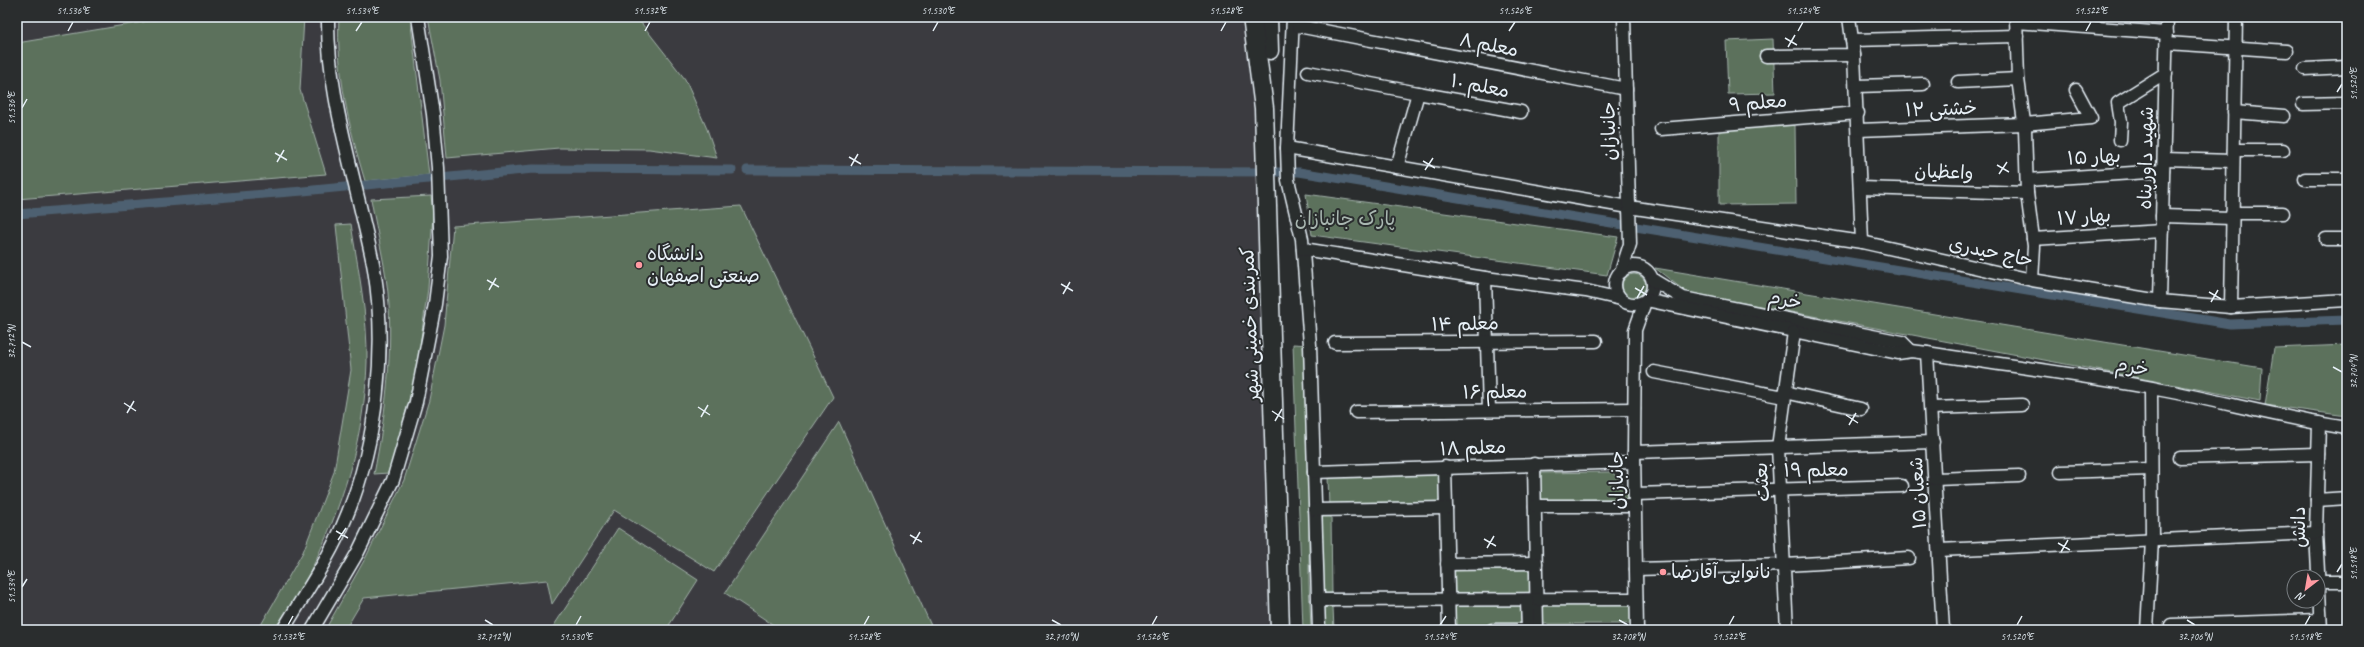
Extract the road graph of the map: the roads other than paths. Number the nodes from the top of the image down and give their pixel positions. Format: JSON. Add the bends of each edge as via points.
{"nodes":[{"id":1,"x":328,"y":17,"type":"edge"},
{"id":2,"x":418,"y":17,"type":"edge"},
{"id":3,"x":1252,"y":17,"type":"edge"},
{"id":4,"x":1263,"y":17,"type":"edge"},
{"id":5,"x":1269,"y":17,"type":"edge"},
{"id":6,"x":1624,"y":17,"type":"edge"},
{"id":7,"x":1849,"y":17,"type":"edge"},
{"id":8,"x":2167,"y":17,"type":"edge"},
{"id":9,"x":2236,"y":17,"type":"edge"},
{"id":10,"x":2016,"y":19,"type":"edge"},
{"id":11,"x":1296,"y":22,"type":"edge"},
{"id":12,"x":2080,"y":22,"type":"edge"},
{"id":13,"x":2017,"y":36,"type":"junction"},
{"id":14,"x":2167,"y":38,"type":"junction"},
{"id":15,"x":1852,"y":40,"type":"junction"},
{"id":16,"x":2235,"y":48,"type":"junction"},
{"id":17,"x":1270,"y":51,"type":"junction"},
{"id":18,"x":2287,"y":52,"type":"dead end"},
{"id":19,"x":1854,"y":55,"type":"junction"},
{"id":20,"x":1766,"y":56,"type":"dead end"},
{"id":21,"x":2347,"y":67,"type":"edge"},
{"id":22,"x":2305,"y":69,"type":"dead end"},
{"id":23,"x":1308,"y":72,"type":"dead end"},
{"id":24,"x":2166,"y":73,"type":"junction"},
{"id":25,"x":2018,"y":79,"type":"junction"},
{"id":26,"x":1958,"y":82,"type":"dead end"},
{"id":27,"x":1923,"y":84,"type":"dead end"},
{"id":28,"x":1856,"y":86,"type":"junction"},
{"id":29,"x":1626,"y":89,"type":"junction"},
{"id":30,"x":2076,"y":90,"type":"dead end"},
{"id":31,"x":1418,"y":93,"type":"junction"},
{"id":32,"x":2347,"y":103,"type":"edge"},
{"id":33,"x":2303,"y":104,"type":"dead end"},
{"id":34,"x":1521,"y":112,"type":"dead end"},
{"id":35,"x":2234,"y":112,"type":"junction"},
{"id":36,"x":1858,"y":113,"type":"junction"},
{"id":37,"x":2284,"y":116,"type":"dead end"},
{"id":38,"x":2024,"y":124,"type":"junction"},
{"id":39,"x":1661,"y":129,"type":"dead end"},
{"id":40,"x":1858,"y":130,"type":"junction"},
{"id":41,"x":2120,"y":140,"type":"dead end"},
{"id":42,"x":2283,"y":150,"type":"dead end"},
{"id":43,"x":2233,"y":155,"type":"junction"},
{"id":44,"x":1279,"y":156,"type":"junction"},
{"id":45,"x":2164,"y":165,"type":"junction"},
{"id":46,"x":1397,"y":167,"type":"junction"},
{"id":47,"x":2305,"y":179,"type":"dead end"},
{"id":48,"x":2347,"y":179,"type":"edge"},
{"id":49,"x":2027,"y":180,"type":"junction"},
{"id":50,"x":1860,"y":188,"type":"junction"},
{"id":51,"x":2027,"y":193,"type":"junction"},
{"id":52,"x":1629,"y":207,"type":"junction"},
{"id":53,"x":2283,"y":213,"type":"dead end"},
{"id":54,"x":2162,"y":216,"type":"junction"},
{"id":55,"x":2232,"y":216,"type":"junction"},
{"id":56,"x":1273,"y":230,"type":"junction"},
{"id":57,"x":2162,"y":231,"type":"junction"},
{"id":58,"x":2033,"y":239,"type":"junction"},
{"id":59,"x":2326,"y":239,"type":"dead end"},
{"id":60,"x":2347,"y":239,"type":"edge"},
{"id":61,"x":1862,"y":242,"type":"junction"},
{"id":62,"x":1630,"y":244,"type":"junction"},
{"id":63,"x":1303,"y":249,"type":"junction"},
{"id":64,"x":1650,"y":275,"type":"junction"},
{"id":65,"x":1618,"y":276,"type":"junction"},
{"id":66,"x":1485,"y":278,"type":"junction"},
{"id":67,"x":2032,"y":280,"type":"junction"},
{"id":68,"x":1586,"y":291,"type":"junction"},
{"id":69,"x":1623,"y":300,"type":"junction"},
{"id":70,"x":2347,"y":300,"type":"edge"},
{"id":71,"x":1646,"y":301,"type":"junction"},
{"id":72,"x":2160,"y":301,"type":"junction"},
{"id":73,"x":1682,"y":303,"type":"junction"},
{"id":74,"x":2231,"y":307,"type":"junction"},
{"id":75,"x":1635,"y":330,"type":"junction"},
{"id":76,"x":1794,"y":332,"type":"junction"},
{"id":77,"x":1487,"y":341,"type":"junction"},
{"id":78,"x":1596,"y":341,"type":"dead end"},
{"id":79,"x":1335,"y":343,"type":"dead end"},
{"id":80,"x":1911,"y":351,"type":"junction"},
{"id":81,"x":1928,"y":353,"type":"junction"},
{"id":82,"x":1654,"y":372,"type":"dead end"},
{"id":83,"x":2151,"y":388,"type":"junction"},
{"id":84,"x":1785,"y":394,"type":"junction"},
{"id":85,"x":2022,"y":406,"type":"dead end"},
{"id":86,"x":1931,"y":408,"type":"junction"},
{"id":87,"x":1634,"y":409,"type":"junction"},
{"id":88,"x":1861,"y":409,"type":"dead end"},
{"id":89,"x":1489,"y":410,"type":"junction"},
{"id":90,"x":1356,"y":412,"type":"dead end"},
{"id":91,"x":2319,"y":423,"type":"junction"},
{"id":92,"x":2347,"y":428,"type":"edge"},
{"id":93,"x":1933,"y":442,"type":"junction"},
{"id":94,"x":1778,"y":447,"type":"junction"},
{"id":95,"x":2318,"y":454,"type":"junction"},
{"id":96,"x":1634,"y":457,"type":"junction"},
{"id":97,"x":2180,"y":458,"type":"dead end"},
{"id":98,"x":1534,"y":464,"type":"junction"},
{"id":99,"x":1445,"y":467,"type":"junction"},
{"id":100,"x":2151,"y":469,"type":"junction"},
{"id":101,"x":1314,"y":472,"type":"junction"},
{"id":102,"x":2061,"y":472,"type":"dead end"},
{"id":103,"x":2019,"y":476,"type":"dead end"},
{"id":104,"x":1935,"y":479,"type":"junction"},
{"id":105,"x":1902,"y":486,"type":"dead end"},
{"id":106,"x":1780,"y":488,"type":"junction"},
{"id":107,"x":2347,"y":498,"type":"edge"},
{"id":108,"x":1635,"y":500,"type":"junction"},
{"id":109,"x":2317,"y":500,"type":"junction"},
{"id":110,"x":1535,"y":506,"type":"junction"},
{"id":111,"x":1446,"y":508,"type":"junction"},
{"id":112,"x":1315,"y":510,"type":"junction"},
{"id":113,"x":2316,"y":534,"type":"junction"},
{"id":114,"x":2152,"y":540,"type":"junction"},
{"id":115,"x":1939,"y":550,"type":"junction"},
{"id":116,"x":1909,"y":558,"type":"dead end"},
{"id":117,"x":1536,"y":563,"type":"junction"},
{"id":118,"x":1447,"y":564,"type":"junction"},
{"id":119,"x":1785,"y":565,"type":"junction"},
{"id":120,"x":1636,"y":569,"type":"junction"},
{"id":121,"x":2317,"y":569,"type":"edge"},
{"id":122,"x":2326,"y":582,"type":"edge"},
{"id":123,"x":2347,"y":582,"type":"edge"},
{"id":124,"x":1636,"y":599,"type":"junction"},
{"id":125,"x":1318,"y":600,"type":"junction"},
{"id":126,"x":1532,"y":600,"type":"junction"},
{"id":127,"x":1448,"y":601,"type":"junction"},
{"id":128,"x":2320,"y":609,"type":"edge"},
{"id":129,"x":2171,"y":625,"type":"dead end"},
{"id":130,"x":2321,"y":625,"type":"edge"},
{"id":131,"x":283,"y":630,"type":"edge"},
{"id":132,"x":312,"y":630,"type":"edge"},
{"id":133,"x":1280,"y":630,"type":"edge"},
{"id":134,"x":1291,"y":630,"type":"edge"},
{"id":135,"x":1319,"y":630,"type":"edge"},
{"id":136,"x":1449,"y":630,"type":"edge"},
{"id":137,"x":1492,"y":630,"type":"edge"},
{"id":138,"x":1528,"y":630,"type":"edge"},
{"id":139,"x":1537,"y":630,"type":"edge"},
{"id":140,"x":1637,"y":630,"type":"edge"},
{"id":141,"x":1787,"y":630,"type":"edge"},
{"id":142,"x":1943,"y":630,"type":"edge"},
{"id":143,"x":2147,"y":630,"type":"edge"}],
"edges":[{"from":1,"to":131,"type":"street","via":[[332,74],[374,269],[379,324],[376,402],[368,449],[344,522],[329,553]]},
{"from":2,"to":132,"type":"street","via":[[433,114],[438,168],[441,256],[435,304],[416,402],[393,480],[358,552]]},
{"from":3,"to":44,"type":"highway","name":"کمربندی خمینی شهر","via":[[1264,108]]},
{"from":4,"to":17,"type":"highway","name":"کمربندی خمینی شهر"},
{"from":5,"to":17,"type":"main road"},
{"from":6,"to":29,"type":"street","name":"جانبازان"},
{"from":7,"to":15,"type":"street"},
{"from":8,"to":14,"type":"street","name":"شهید داورپناه"},
{"from":9,"to":16,"type":"street"},
{"from":10,"to":12,"type":"street"},
{"from":10,"to":13,"type":"street"},
{"from":11,"to":29,"type":"street","name":"معلم ۸"},
{"from":11,"to":44,"type":"street"},
{"from":12,"to":14,"type":"street"},
{"from":13,"to":15,"type":"street"},
{"from":13,"to":25,"type":"street"},
{"from":14,"to":16,"type":"street"},
{"from":14,"to":24,"type":"street","name":"شهید داورپناه"},
{"from":15,"to":19,"type":"street"},
{"from":16,"to":18,"type":"street"},
{"from":16,"to":35,"type":"street"},
{"from":17,"to":44,"type":"highway","name":"کمربندی خمینی شهر"},
{"from":19,"to":20,"type":"street"},
{"from":19,"to":28,"type":"street"},
{"from":21,"to":22,"type":"street"},
{"from":23,"to":31,"type":"street","name":"معلم ۱۰"},
{"from":24,"to":41,"type":"street","via":[[2118,103]]},
{"from":24,"to":45,"type":"street","name":"شهید داورپناه"},
{"from":25,"to":26,"type":"street"},
{"from":25,"to":38,"type":"street"},
{"from":27,"to":28,"type":"street"},
{"from":28,"to":36,"type":"street"},
{"from":29,"to":52,"type":"street","name":"جانبازان"},
{"from":30,"to":38,"type":"street","name":"خشتی ۱۲","via":[[2091,118]]},
{"from":31,"to":34,"type":"street","name":"معلم ۱۰"},
{"from":31,"to":46,"type":"street"},
{"from":32,"to":33,"type":"street"},
{"from":35,"to":37,"type":"street"},
{"from":35,"to":43,"type":"street"},
{"from":36,"to":39,"type":"street","name":"معلم ۹"},
{"from":36,"to":40,"type":"street"},
{"from":38,"to":40,"type":"street","name":"خشتی ۱۲"},
{"from":38,"to":49,"type":"street"},
{"from":40,"to":50,"type":"street"},
{"from":42,"to":43,"type":"street","name":"بهار ۱۵"},
{"from":43,"to":45,"type":"street","name":"بهار ۱۵"},
{"from":43,"to":55,"type":"street"},
{"from":44,"to":46,"type":"street","name":"حاج حیدری"},
{"from":44,"to":56,"type":"highway","name":"کمربندی خمینی شهر"},
{"from":44,"to":63,"type":"street","via":[[1288,180]]},
{"from":45,"to":49,"type":"street","name":"بهار ۱۵"},
{"from":45,"to":54,"type":"street","name":"شهید داورپناه"},
{"from":46,"to":52,"type":"street","name":"حاج حیدری"},
{"from":47,"to":48,"type":"street"},
{"from":49,"to":51,"type":"street"},
{"from":50,"to":51,"type":"street","name":"واعظیان"},
{"from":50,"to":61,"type":"street"},
{"from":51,"to":58,"type":"street"},
{"from":52,"to":61,"type":"street","name":"حاج حیدری"},
{"from":52,"to":62,"type":"street","name":"جانبازان"},
{"from":53,"to":55,"type":"street"},
{"from":54,"to":55,"type":"street"},
{"from":54,"to":57,"type":"street","name":"شهید داورپناه"},
{"from":55,"to":74,"type":"street"},
{"from":56,"to":133,"type":"highway","name":"کمربندی خمینی شهر"},
{"from":56,"to":134,"type":"highway","name":"کمربندی خمینی شهر"},
{"from":57,"to":58,"type":"street","name":"بهار ۱۷"},
{"from":57,"to":72,"type":"street","name":"شهید داورپناه"},
{"from":58,"to":67,"type":"street"},
{"from":59,"to":60,"type":"street"},
{"from":61,"to":67,"type":"street","name":"حاج حیدری"},
{"from":62,"to":64,"type":"street"},
{"from":62,"to":65,"type":"street"},
{"from":63,"to":66,"type":"street"},
{"from":63,"to":101,"type":"street","via":[[1310,345]]},
{"from":64,"to":65,"type":"street","via":[[1635,266],[1629,267]]},
{"from":64,"to":71,"type":"street","via":[[1652,292]]},
{"from":64,"to":73,"type":"street","name":"خرم"},
{"from":65,"to":68,"type":"street"},
{"from":65,"to":69,"type":"street","via":[[1615,287]]},
{"from":66,"to":68,"type":"street"},
{"from":66,"to":77,"type":"street"},
{"from":67,"to":72,"type":"street","name":"حاج حیدری"},
{"from":68,"to":69,"type":"street"},
{"from":69,"to":71,"type":"street","via":[[1633,304]]},
{"from":69,"to":75,"type":"street"},
{"from":70,"to":74,"type":"street","name":"حاج حیدری"},
{"from":71,"to":73,"type":"street","name":"خرم"},
{"from":71,"to":75,"type":"street"},
{"from":72,"to":74,"type":"street","name":"حاج حیدری"},
{"from":73,"to":76,"type":"street","name":"خرم"},
{"from":73,"to":80,"type":"street","name":"خرم","via":[[1902,342]]},
{"from":75,"to":87,"type":"street","name":"جانبازان"},
{"from":76,"to":80,"type":"street","name":"خرم","via":[[1898,353]]},
{"from":76,"to":84,"type":"street","name":"بعثت"},
{"from":77,"to":78,"type":"street","name":"معلم ۱۴"},
{"from":77,"to":79,"type":"street","name":"معلم ۱۴"},
{"from":77,"to":89,"type":"street"},
{"from":80,"to":81,"type":"street","name":"خرم"},
{"from":81,"to":83,"type":"street","name":"خرم"},
{"from":81,"to":86,"type":"street","name":"۱۵ شعبان"},
{"from":82,"to":84,"type":"street"},
{"from":83,"to":91,"type":"street","name":"خرم","via":[[2260,410],[2289,419]]},
{"from":83,"to":100,"type":"street"},
{"from":84,"to":88,"type":"street"},
{"from":84,"to":94,"type":"street","name":"بعثت"},
{"from":85,"to":86,"type":"street"},
{"from":86,"to":93,"type":"street","name":"۱۵ شعبان"},
{"from":87,"to":89,"type":"street","name":"معلم ۱۶"},
{"from":87,"to":96,"type":"street","name":"جانبازان"},
{"from":89,"to":90,"type":"street","name":"معلم ۱۶"},
{"from":91,"to":92,"type":"street","name":"خرم"},
{"from":91,"to":95,"type":"street","name":"دانش"},
{"from":93,"to":94,"type":"street","name":"معلم ۱۸"},
{"from":93,"to":104,"type":"street","name":"۱۵ شعبان"},
{"from":94,"to":96,"type":"street","name":"معلم ۱۸"},
{"from":94,"to":106,"type":"street","name":"بعثت"},
{"from":95,"to":97,"type":"street"},
{"from":95,"to":109,"type":"street","name":"دانش"},
{"from":96,"to":98,"type":"street","name":"معلم ۱۸"},
{"from":96,"to":108,"type":"street","name":"جانبازان"},
{"from":98,"to":99,"type":"street","name":"معلم ۱۸"},
{"from":98,"to":110,"type":"street"},
{"from":99,"to":101,"type":"street","name":"معلم ۱۸"},
{"from":99,"to":111,"type":"street"},
{"from":100,"to":102,"type":"street"},
{"from":100,"to":114,"type":"street"},
{"from":101,"to":112,"type":"street"},
{"from":103,"to":104,"type":"street"},
{"from":104,"to":115,"type":"street","name":"۱۵ شعبان"},
{"from":105,"to":106,"type":"street","name":"معلم ۱۹"},
{"from":106,"to":108,"type":"street","name":"معلم ۱۹"},
{"from":106,"to":119,"type":"street","name":"بعثت"},
{"from":107,"to":109,"type":"street"},
{"from":108,"to":110,"type":"street","name":"معلم ۱۹"},
{"from":108,"to":120,"type":"street","name":"جانبازان"},
{"from":109,"to":113,"type":"street","name":"دانش"},
{"from":110,"to":117,"type":"street"},
{"from":111,"to":112,"type":"street"},
{"from":111,"to":118,"type":"street"},
{"from":112,"to":125,"type":"street"},
{"from":113,"to":114,"type":"street"},
{"from":113,"to":121,"type":"street","name":"دانش"},
{"from":114,"to":115,"type":"street"},
{"from":114,"to":143,"type":"street"},
{"from":115,"to":142,"type":"street","name":"۱۵ شعبان"},
{"from":116,"to":119,"type":"street"},
{"from":117,"to":118,"type":"street"},
{"from":117,"to":126,"type":"street"},
{"from":118,"to":127,"type":"street"},
{"from":119,"to":120,"type":"street"},
{"from":119,"to":141,"type":"street","name":"بعثت"},
{"from":120,"to":124,"type":"street","name":"جانبازان"},
{"from":122,"to":123,"type":"street"},
{"from":124,"to":126,"type":"street"},
{"from":124,"to":140,"type":"street","name":"جانبازان"},
{"from":125,"to":127,"type":"street"},
{"from":125,"to":135,"type":"street"},
{"from":126,"to":127,"type":"street"},
{"from":126,"to":138,"type":"street"},
{"from":126,"to":139,"type":"street"},
{"from":127,"to":136,"type":"street"},
{"from":128,"to":130,"type":"street","name":"دانش"},
{"from":129,"to":130,"type":"street"},
{"from":137,"to":138,"type":"street"}]}
